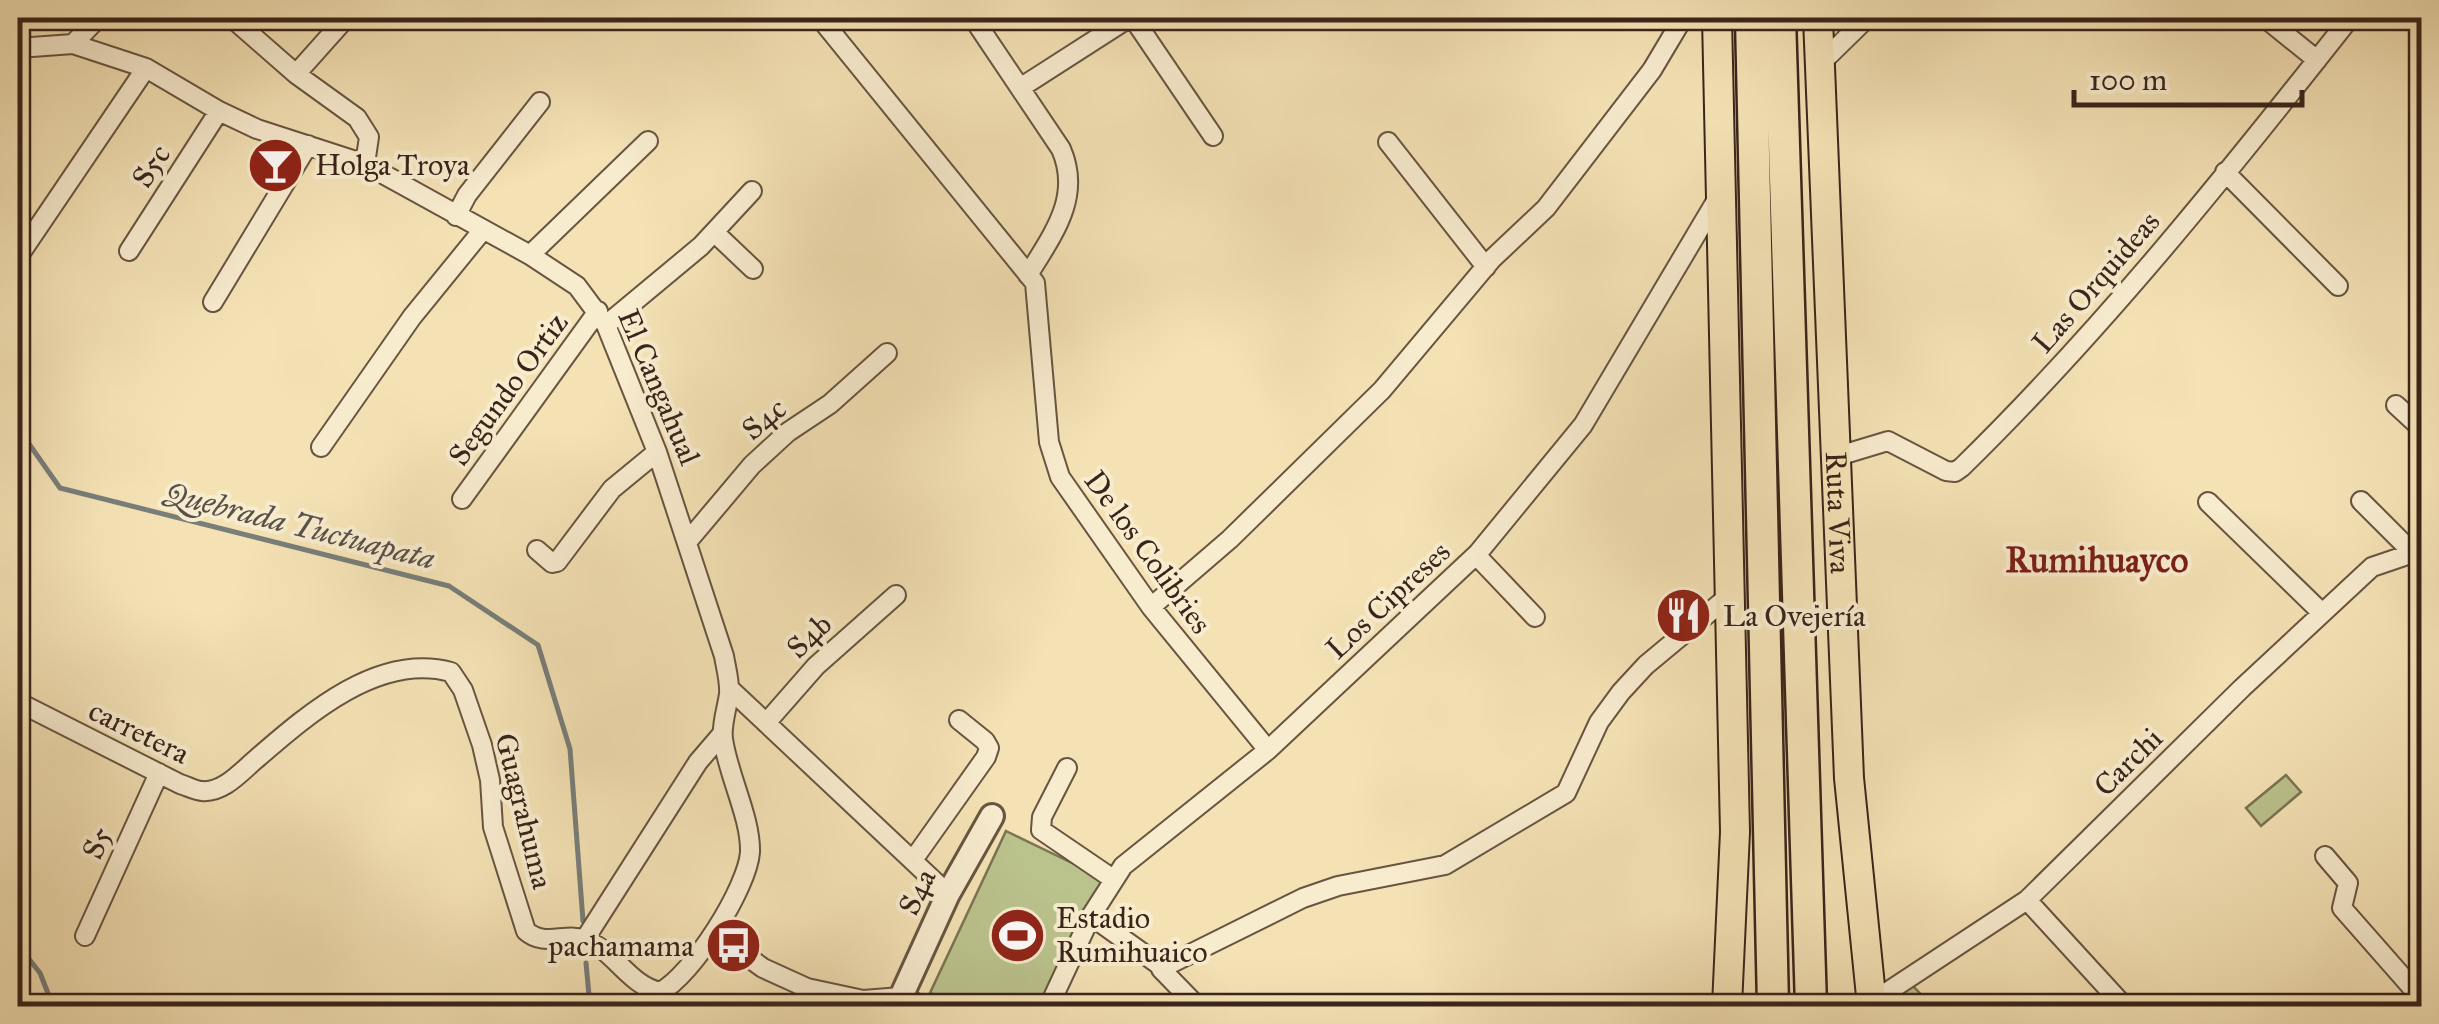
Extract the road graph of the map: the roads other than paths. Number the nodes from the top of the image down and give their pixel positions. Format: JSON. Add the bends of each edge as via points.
{"nodes":[{"id":1,"x":98,"y":18,"type":"edge"},
{"id":2,"x":232,"y":18,"type":"edge"},
{"id":3,"x":346,"y":18,"type":"edge"},
{"id":4,"x":820,"y":18,"type":"edge"},
{"id":5,"x":973,"y":18,"type":"edge"},
{"id":6,"x":1131,"y":18,"type":"edge"},
{"id":7,"x":1683,"y":18,"type":"edge"},
{"id":8,"x":1717,"y":18,"type":"edge"},
{"id":9,"x":1751,"y":18,"type":"edge"},
{"id":10,"x":1780,"y":18,"type":"edge"},
{"id":11,"x":1818,"y":18,"type":"edge"},
{"id":12,"x":1867,"y":18,"type":"edge"},
{"id":13,"x":2265,"y":18,"type":"edge"},
{"id":14,"x":2350,"y":18,"type":"edge"},
{"id":15,"x":74,"y":44,"type":"junction"},
{"id":16,"x":18,"y":48,"type":"edge"},
{"id":17,"x":2316,"y":60,"type":"junction"},
{"id":18,"x":1821,"y":62,"type":"junction"},
{"id":19,"x":146,"y":68,"type":"junction"},
{"id":20,"x":296,"y":74,"type":"junction"},
{"id":21,"x":1020,"y":88,"type":"junction"},
{"id":22,"x":540,"y":102,"type":"dead end"},
{"id":23,"x":219,"y":112,"type":"junction"},
{"id":24,"x":1213,"y":136,"type":"dead end"},
{"id":25,"x":648,"y":141,"type":"dead end"},
{"id":26,"x":1388,"y":142,"type":"dead end"},
{"id":27,"x":308,"y":145,"type":"junction"},
{"id":28,"x":365,"y":164,"type":"junction"},
{"id":29,"x":2225,"y":172,"type":"junction"},
{"id":30,"x":752,"y":191,"type":"dead end"},
{"id":31,"x":1722,"y":192,"type":"junction"},
{"id":32,"x":456,"y":216,"type":"junction"},
{"id":33,"x":482,"y":230,"type":"junction"},
{"id":34,"x":714,"y":232,"type":"junction"},
{"id":35,"x":129,"y":251,"type":"dead end"},
{"id":36,"x":530,"y":255,"type":"junction"},
{"id":37,"x":18,"y":258,"type":"edge"},
{"id":38,"x":1486,"y":267,"type":"junction"},
{"id":39,"x":753,"y":270,"type":"dead end"},
{"id":40,"x":1028,"y":275,"type":"junction"},
{"id":41,"x":2338,"y":286,"type":"dead end"},
{"id":42,"x":213,"y":302,"type":"dead end"},
{"id":43,"x":602,"y":318,"type":"junction"},
{"id":44,"x":887,"y":353,"type":"dead end"},
{"id":45,"x":2396,"y":404,"type":"dead end"},
{"id":46,"x":2422,"y":429,"type":"edge"},
{"id":47,"x":322,"y":447,"type":"dead end"},
{"id":48,"x":657,"y":452,"type":"junction"},
{"id":49,"x":1834,"y":458,"type":"junction"},
{"id":50,"x":462,"y":499,"type":"dead end"},
{"id":51,"x":2361,"y":500,"type":"dead end"},
{"id":52,"x":2208,"y":502,"type":"dead end"},
{"id":53,"x":688,"y":541,"type":"junction"},
{"id":54,"x":537,"y":550,"type":"dead end"},
{"id":55,"x":2417,"y":551,"type":"edge"},
{"id":56,"x":1476,"y":556,"type":"junction"},
{"id":57,"x":896,"y":595,"type":"dead end"},
{"id":58,"x":1729,"y":596,"type":"junction"},
{"id":59,"x":1151,"y":607,"type":"junction"},
{"id":60,"x":2322,"y":613,"type":"junction"},
{"id":61,"x":1536,"y":617,"type":"dead end"},
{"id":62,"x":730,"y":689,"type":"junction"},
{"id":63,"x":18,"y":702,"type":"edge"},
{"id":64,"x":958,"y":720,"type":"dead end"},
{"id":65,"x":766,"y":723,"type":"junction"},
{"id":66,"x":722,"y":734,"type":"junction"},
{"id":67,"x":1268,"y":750,"type":"junction"},
{"id":68,"x":1067,"y":768,"type":"dead end"},
{"id":69,"x":159,"y":773,"type":"junction"},
{"id":70,"x":238,"y":776,"type":"joint"},
{"id":71,"x":992,"y":816,"type":"dead end"},
{"id":72,"x":2325,"y":856,"type":"dead end"},
{"id":73,"x":913,"y":860,"type":"junction"},
{"id":74,"x":1113,"y":879,"type":"junction"},
{"id":75,"x":948,"y":894,"type":"junction"},
{"id":76,"x":2027,"y":900,"type":"junction"},
{"id":77,"x":1090,"y":916,"type":"junction"},
{"id":78,"x":714,"y":933,"type":"junction"},
{"id":79,"x":85,"y":936,"type":"dead end"},
{"id":80,"x":585,"y":939,"type":"junction"},
{"id":81,"x":1165,"y":965,"type":"junction"},
{"id":82,"x":900,"y":997,"type":"junction"},
{"id":83,"x":2420,"y":1002,"type":"edge"},
{"id":84,"x":1870,"y":1004,"type":"edge"},
{"id":85,"x":924,"y":1006,"type":"edge"},
{"id":86,"x":1049,"y":1006,"type":"edge"},
{"id":87,"x":1197,"y":1006,"type":"edge"},
{"id":88,"x":1727,"y":1006,"type":"edge"},
{"id":89,"x":1774,"y":1006,"type":"edge"},
{"id":90,"x":1811,"y":1006,"type":"edge"},
{"id":91,"x":2124,"y":1006,"type":"edge"}],
"edges":[{"from":1,"to":15,"type":"street"},
{"from":2,"to":20,"type":"street"},
{"from":3,"to":20,"type":"street"},
{"from":4,"to":40,"type":"street","name":"De los Colibries"},
{"from":5,"to":21,"type":"street"},
{"from":6,"to":21,"type":"street"},
{"from":6,"to":24,"type":"street"},
{"from":7,"to":38,"type":"street","via":[[1652,70],[1557,194]]},
{"from":8,"to":31,"type":"main road"},
{"from":9,"to":89,"type":"highway"},
{"from":10,"to":90,"type":"highway","name":"Ruta Viva"},
{"from":11,"to":18,"type":"main road","name":"Ruta Viva"},
{"from":12,"to":18,"type":"street"},
{"from":13,"to":17,"type":"street"},
{"from":14,"to":17,"type":"street","name":"Las Orquideas"},
{"from":15,"to":16,"type":"street","name":"El Cangahual"},
{"from":15,"to":19,"type":"street","name":"El Cangahual"},
{"from":17,"to":29,"type":"street","name":"Las Orquideas"},
{"from":18,"to":49,"type":"main road","name":"Ruta Viva"},
{"from":19,"to":23,"type":"street","name":"El Cangahual"},
{"from":19,"to":37,"type":"street"},
{"from":20,"to":28,"type":"street","via":[[357,118],[369,137]]},
{"from":21,"to":40,"type":"street","via":[[1069,168],[1066,207]]},
{"from":22,"to":32,"type":"street"},
{"from":23,"to":27,"type":"street","name":"El Cangahual"},
{"from":23,"to":35,"type":"street","name":"S5c"},
{"from":25,"to":36,"type":"street"},
{"from":26,"to":38,"type":"street"},
{"from":27,"to":28,"type":"street","name":"El Cangahual"},
{"from":27,"to":42,"type":"street"},
{"from":28,"to":32,"type":"street","name":"El Cangahual"},
{"from":29,"to":41,"type":"street"},
{"from":29,"to":49,"type":"street","name":"Las Orquideas","via":[[2028,402],[1962,467],[1946,471],[1888,442]]},
{"from":30,"to":34,"type":"street","name":"Segundo Ortiz"},
{"from":31,"to":56,"type":"street","name":"Los Cipreses","via":[[1583,425]]},
{"from":31,"to":58,"type":"main road"},
{"from":32,"to":33,"type":"street","name":"El Cangahual"},
{"from":33,"to":36,"type":"street","name":"El Cangahual"},
{"from":33,"to":47,"type":"street","via":[[412,316]]},
{"from":34,"to":39,"type":"street"},
{"from":34,"to":43,"type":"street","name":"Segundo Ortiz"},
{"from":36,"to":43,"type":"street","name":"El Cangahual","via":[[577,286]]},
{"from":38,"to":59,"type":"street","via":[[1382,390],[1230,540]]},
{"from":40,"to":59,"type":"street","name":"De los Colibries","via":[[1035,284],[1050,442],[1060,477]]},
{"from":43,"to":48,"type":"street","name":"El Cangahual"},
{"from":43,"to":50,"type":"street","name":"Segundo Ortiz"},
{"from":44,"to":53,"type":"street","name":"S4c","via":[[752,464]]},
{"from":45,"to":46,"type":"street"},
{"from":48,"to":53,"type":"street","name":"El Cangahual"},
{"from":48,"to":54,"type":"street","via":[[612,489],[557,562]]},
{"from":49,"to":84,"type":"main road","name":"Ruta Viva","via":[[1849,778]]},
{"from":51,"to":55,"type":"street"},
{"from":52,"to":60,"type":"street"},
{"from":53,"to":62,"type":"street","name":"El Cangahual"},
{"from":55,"to":60,"type":"street","name":"Carchi","via":[[2372,567]]},
{"from":56,"to":61,"type":"street"},
{"from":56,"to":67,"type":"street","name":"Los Cipreses"},
{"from":57,"to":65,"type":"street","name":"S4b","via":[[816,666]]},
{"from":58,"to":81,"type":"street","via":[[1621,692],[1599,722],[1566,794],[1445,866],[1304,898]]},
{"from":58,"to":88,"type":"main road","via":[[1734,832]]},
{"from":59,"to":67,"type":"street","name":"De los Colibries"},
{"from":60,"to":76,"type":"street","name":"Carchi"},
{"from":62,"to":65,"type":"street"},
{"from":62,"to":66,"type":"street","name":"El Cangahual"},
{"from":63,"to":69,"type":"street","name":"carretera"},
{"from":64,"to":73,"type":"street","via":[[989,748]]},
{"from":65,"to":73,"type":"street"},
{"from":66,"to":78,"type":"street","name":"El Cangahual","via":[[750,850]]},
{"from":66,"to":80,"type":"street"},
{"from":67,"to":74,"type":"street","name":"Los Cipreses"},
{"from":68,"to":74,"type":"street","via":[[1042,816],[1042,830]]},
{"from":69,"to":70,"type":"street","name":"carretera","via":[[204,792]]},
{"from":69,"to":79,"type":"street","name":"S5"},
{"from":70,"to":80,"type":"street","name":"Guagrahuma","via":[[310,717],[378,675],[433,667],[451,672],[482,745],[493,827],[526,930],[546,940]]},
{"from":71,"to":75,"type":"street","name":"S4a"},
{"from":72,"to":83,"type":"street","via":[[2348,883],[2342,908]]},
{"from":73,"to":75,"type":"street"},
{"from":74,"to":77,"type":"street","name":"Los Cipreses"},
{"from":75,"to":82,"type":"street","name":"S4a"},
{"from":76,"to":84,"type":"street","name":"Carchi"},
{"from":76,"to":91,"type":"street"},
{"from":77,"to":81,"type":"street"},
{"from":77,"to":86,"type":"street","name":"Los Cipreses"},
{"from":78,"to":80,"type":"street","via":[[660,992],[634,980]]},
{"from":78,"to":82,"type":"street","via":[[807,988],[863,1000]]},
{"from":81,"to":87,"type":"street","via":[[1161,969]]},
{"from":82,"to":85,"type":"street"}]}
